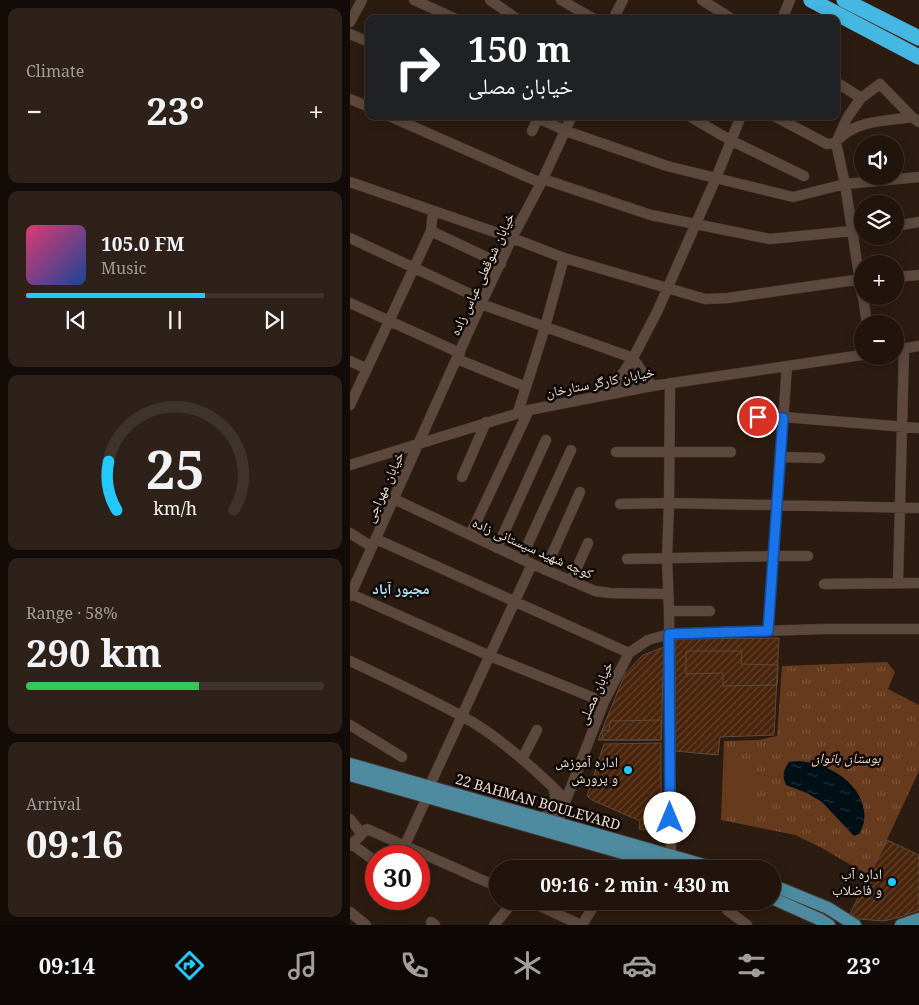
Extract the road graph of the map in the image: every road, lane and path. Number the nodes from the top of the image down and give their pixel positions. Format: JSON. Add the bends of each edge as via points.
{"nodes":[{"id":1,"x":362,"y":0,"type":"edge"},
{"id":2,"x":414,"y":0,"type":"edge"},
{"id":3,"x":490,"y":0,"type":"edge"},
{"id":4,"x":561,"y":0,"type":"edge"},
{"id":5,"x":623,"y":0,"type":"edge"},
{"id":6,"x":702,"y":0,"type":"edge"},
{"id":7,"x":790,"y":0,"type":"edge"},
{"id":8,"x":811,"y":0,"type":"edge"},
{"id":9,"x":844,"y":0,"type":"edge"},
{"id":10,"x":447,"y":15,"type":"edge"},
{"id":11,"x":511,"y":15,"type":"edge"},
{"id":12,"x":587,"y":15,"type":"edge"},
{"id":13,"x":615,"y":15,"type":"edge"},
{"id":14,"x":726,"y":15,"type":"edge"},
{"id":15,"x":784,"y":15,"type":"edge"},
{"id":16,"x":839,"y":15,"type":"edge"},
{"id":17,"x":840,"y":15,"type":"edge"},
{"id":18,"x":351,"y":16,"type":"edge"},
{"id":19,"x":350,"y":34,"type":"edge"},
{"id":20,"x":919,"y":38,"type":"edge"},
{"id":21,"x":365,"y":40,"type":"edge"},
{"id":22,"x":919,"y":57,"type":"edge"},
{"id":23,"x":840,"y":85,"type":"edge"},
{"id":24,"x":861,"y":98,"type":"junction"},
{"id":25,"x":350,"y":99,"type":"edge"},
{"id":26,"x":365,"y":105,"type":"edge"},
{"id":27,"x":398,"y":120,"type":"edge"},
{"id":28,"x":535,"y":120,"type":"edge"},
{"id":29,"x":542,"y":120,"type":"edge"},
{"id":30,"x":570,"y":120,"type":"edge"},
{"id":31,"x":696,"y":120,"type":"edge"},
{"id":32,"x":739,"y":120,"type":"edge"},
{"id":33,"x":782,"y":120,"type":"edge"},
{"id":34,"x":915,"y":120,"type":"edge"},
{"id":35,"x":532,"y":131,"type":"dead end"},
{"id":36,"x":566,"y":131,"type":"junction"},
{"id":37,"x":730,"y":140,"type":"junction"},
{"id":38,"x":836,"y":142,"type":"junction"},
{"id":39,"x":804,"y":176,"type":"dead end"},
{"id":40,"x":919,"y":176,"type":"edge"},
{"id":41,"x":716,"y":178,"type":"junction"},
{"id":42,"x":542,"y":181,"type":"junction"},
{"id":43,"x":350,"y":182,"type":"edge"},
{"id":44,"x":845,"y":184,"type":"junction"},
{"id":45,"x":433,"y":211,"type":"junction"},
{"id":46,"x":854,"y":216,"type":"edge"},
{"id":47,"x":919,"y":222,"type":"edge"},
{"id":48,"x":696,"y":224,"type":"junction"},
{"id":49,"x":904,"y":224,"type":"edge"},
{"id":50,"x":854,"y":230,"type":"edge"},
{"id":51,"x":430,"y":231,"type":"junction"},
{"id":52,"x":350,"y":238,"type":"edge"},
{"id":53,"x":512,"y":238,"type":"junction"},
{"id":54,"x":564,"y":258,"type":"junction"},
{"id":55,"x":501,"y":264,"type":"junction"},
{"id":56,"x":414,"y":268,"type":"junction"},
{"id":57,"x":919,"y":275,"type":"edge"},
{"id":58,"x":904,"y":276,"type":"edge"},
{"id":59,"x":854,"y":280,"type":"edge"},
{"id":60,"x":667,"y":288,"type":"junction"},
{"id":61,"x":482,"y":302,"type":"junction"},
{"id":62,"x":350,"y":303,"type":"edge"},
{"id":63,"x":390,"y":321,"type":"junction"},
{"id":64,"x":545,"y":327,"type":"junction"},
{"id":65,"x":919,"y":346,"type":"edge"},
{"id":66,"x":904,"y":348,"type":"edge"},
{"id":67,"x":459,"y":356,"type":"junction"},
{"id":68,"x":854,"y":356,"type":"edge"},
{"id":69,"x":633,"y":358,"type":"junction"},
{"id":70,"x":350,"y":361,"type":"edge"},
{"id":71,"x":900,"y":365,"type":"edge"},
{"id":72,"x":787,"y":366,"type":"junction"},
{"id":73,"x":367,"y":369,"type":"junction"},
{"id":74,"x":670,"y":383,"type":"junction"},
{"id":75,"x":652,"y":386,"type":"junction"},
{"id":76,"x":526,"y":387,"type":"junction"},
{"id":77,"x":609,"y":394,"type":"junction"},
{"id":78,"x":350,"y":405,"type":"edge"},
{"id":79,"x":529,"y":410,"type":"junction"},
{"id":80,"x":518,"y":412,"type":"junction"},
{"id":81,"x":758,"y":417,"type":"dead end"},
{"id":82,"x":783,"y":418,"type":"junction"},
{"id":83,"x":486,"y":422,"type":"junction"},
{"id":84,"x":902,"y":426,"type":"junction"},
{"id":85,"x":919,"y":428,"type":"edge"},
{"id":86,"x":546,"y":440,"type":"dead end"},
{"id":87,"x":418,"y":443,"type":"junction"},
{"id":88,"x":571,"y":450,"type":"dead end"},
{"id":89,"x":669,"y":451,"type":"junction"},
{"id":90,"x":616,"y":452,"type":"dead end"},
{"id":91,"x":732,"y":452,"type":"dead end"},
{"id":92,"x":780,"y":457,"type":"junction"},
{"id":93,"x":820,"y":458,"type":"dead end"},
{"id":94,"x":350,"y":465,"type":"edge"},
{"id":95,"x":462,"y":477,"type":"dead end"},
{"id":96,"x":580,"y":492,"type":"dead end"},
{"id":97,"x":394,"y":499,"type":"junction"},
{"id":98,"x":669,"y":503,"type":"junction"},
{"id":99,"x":620,"y":504,"type":"dead end"},
{"id":100,"x":777,"y":505,"type":"junction"},
{"id":101,"x":900,"y":507,"type":"junction"},
{"id":102,"x":919,"y":508,"type":"edge"},
{"id":103,"x":350,"y":533,"type":"edge"},
{"id":104,"x":470,"y":535,"type":"junction"},
{"id":105,"x":374,"y":543,"type":"junction"},
{"id":106,"x":588,"y":543,"type":"dead end"},
{"id":107,"x":497,"y":548,"type":"junction"},
{"id":108,"x":774,"y":556,"type":"junction"},
{"id":109,"x":808,"y":556,"type":"dead end"},
{"id":110,"x":521,"y":559,"type":"junction"},
{"id":111,"x":627,"y":559,"type":"dead end"},
{"id":112,"x":667,"y":559,"type":"junction"},
{"id":113,"x":532,"y":564,"type":"junction"},
{"id":114,"x":545,"y":570,"type":"junction"},
{"id":115,"x":354,"y":574,"type":"edge"},
{"id":116,"x":571,"y":581,"type":"junction"},
{"id":117,"x":919,"y":582,"type":"edge"},
{"id":118,"x":898,"y":583,"type":"junction"},
{"id":119,"x":824,"y":584,"type":"dead end"},
{"id":120,"x":668,"y":594,"type":"junction"},
{"id":121,"x":350,"y":595,"type":"edge"},
{"id":122,"x":515,"y":601,"type":"junction"},
{"id":123,"x":669,"y":611,"type":"junction"},
{"id":124,"x":710,"y":611,"type":"dead end"},
{"id":125,"x":919,"y":629,"type":"edge"},
{"id":126,"x":768,"y":631,"type":"junction"},
{"id":127,"x":669,"y":634,"type":"junction"},
{"id":128,"x":629,"y":653,"type":"junction"},
{"id":129,"x":490,"y":656,"type":"junction"},
{"id":130,"x":350,"y":661,"type":"edge"},
{"id":131,"x":604,"y":702,"type":"junction"},
{"id":132,"x":462,"y":717,"type":"junction"},
{"id":133,"x":350,"y":725,"type":"edge"},
{"id":134,"x":537,"y":730,"type":"dead end"},
{"id":135,"x":402,"y":757,"type":"dead end"},
{"id":136,"x":522,"y":759,"type":"junction"},
{"id":137,"x":350,"y":764,"type":"edge"},
{"id":138,"x":350,"y":775,"type":"edge"},
{"id":139,"x":554,"y":788,"type":"junction"},
{"id":140,"x":428,"y":792,"type":"junction"},
{"id":141,"x":566,"y":800,"type":"junction"},
{"id":142,"x":540,"y":818,"type":"junction"},
{"id":143,"x":350,"y":819,"type":"edge"},
{"id":144,"x":556,"y":828,"type":"junction"},
{"id":145,"x":364,"y":831,"type":"junction"},
{"id":146,"x":351,"y":845,"type":"edge"},
{"id":147,"x":405,"y":845,"type":"joint"},
{"id":148,"x":365,"y":855,"type":"edge"},
{"id":149,"x":671,"y":855,"type":"junction"},
{"id":150,"x":430,"y":856,"type":"edge"},
{"id":151,"x":652,"y":860,"type":"edge"},
{"id":152,"x":688,"y":860,"type":"edge"},
{"id":153,"x":489,"y":883,"type":"edge"},
{"id":154,"x":781,"y":889,"type":"edge"},
{"id":155,"x":781,"y":902,"type":"edge"},
{"id":156,"x":507,"y":910,"type":"edge"},
{"id":157,"x":548,"y":910,"type":"edge"},
{"id":158,"x":592,"y":910,"type":"edge"},
{"id":159,"x":727,"y":910,"type":"dead end"},
{"id":160,"x":919,"y":919,"type":"edge"},
{"id":161,"x":498,"y":921,"type":"edge"},
{"id":162,"x":509,"y":925,"type":"edge"},
{"id":163,"x":581,"y":925,"type":"edge"},
{"id":164,"x":747,"y":925,"type":"edge"},
{"id":165,"x":829,"y":925,"type":"edge"},
{"id":166,"x":855,"y":925,"type":"edge"},
{"id":167,"x":901,"y":925,"type":"edge"}],
"edges":[{"from":1,"to":18,"type":"street"},
{"from":2,"to":10,"type":"street"},
{"from":3,"to":11,"type":"street"},
{"from":4,"to":12,"type":"street"},
{"from":5,"to":13,"type":"street"},
{"from":6,"to":14,"type":"street"},
{"from":7,"to":15,"type":"street"},
{"from":8,"to":16,"type":"highway"},
{"from":9,"to":20,"type":"highway"},
{"from":17,"to":22,"type":"highway"},
{"from":19,"to":21,"type":"street"},
{"from":23,"to":24,"type":"street"},
{"from":24,"to":34,"type":"street","via":[[880,84]]},
{"from":24,"to":38,"type":"street"},
{"from":25,"to":26,"type":"street"},
{"from":27,"to":42,"type":"street"},
{"from":28,"to":35,"type":"street"},
{"from":29,"to":36,"type":"street"},
{"from":30,"to":36,"type":"street","name":"خیابان شوقعلی عباس زاده"},
{"from":31,"to":37,"type":"street"},
{"from":32,"to":37,"type":"street"},
{"from":33,"to":38,"type":"street","via":[[827,144]]},
{"from":34,"to":38,"type":"street","via":[[860,126],[848,130]]},
{"from":36,"to":41,"type":"street","via":[[667,166]]},
{"from":36,"to":42,"type":"street","name":"خیابان شوقعلی عباس زاده"},
{"from":37,"to":39,"type":"street"},
{"from":37,"to":41,"type":"street"},
{"from":38,"to":44,"type":"street"},
{"from":40,"to":44,"type":"street"},
{"from":41,"to":44,"type":"street","via":[[793,197]]},
{"from":41,"to":48,"type":"street"},
{"from":42,"to":48,"type":"street","via":[[651,215]]},
{"from":42,"to":53,"type":"street","name":"خیابان شوقعلی عباس زاده"},
{"from":43,"to":45,"type":"street"},
{"from":44,"to":46,"type":"street"},
{"from":45,"to":51,"type":"street"},
{"from":45,"to":53,"type":"street"},
{"from":47,"to":49,"type":"street"},
{"from":48,"to":50,"type":"street","via":[[770,239]]},
{"from":48,"to":60,"type":"street"},
{"from":51,"to":55,"type":"street"},
{"from":51,"to":56,"type":"street"},
{"from":52,"to":56,"type":"street"},
{"from":53,"to":54,"type":"street"},
{"from":53,"to":55,"type":"street","name":"خیابان شوقعلی عباس زاده"},
{"from":54,"to":60,"type":"street"},
{"from":54,"to":64,"type":"street"},
{"from":55,"to":61,"type":"street","name":"خیابان شوقعلی عباس زاده"},
{"from":56,"to":61,"type":"street"},
{"from":56,"to":63,"type":"street"},
{"from":57,"to":58,"type":"street"},
{"from":59,"to":60,"type":"street","via":[[728,298],[704,299]]},
{"from":60,"to":69,"type":"street"},
{"from":61,"to":64,"type":"street"},
{"from":61,"to":67,"type":"street","name":"خیابان شوقعلی عباس زاده"},
{"from":62,"to":63,"type":"street"},
{"from":63,"to":67,"type":"street"},
{"from":63,"to":73,"type":"street"},
{"from":64,"to":69,"type":"street"},
{"from":64,"to":76,"type":"street"},
{"from":65,"to":66,"type":"street"},
{"from":67,"to":76,"type":"street"},
{"from":67,"to":87,"type":"street","name":"خیابان شوقعلی عباس زاده"},
{"from":68,"to":72,"type":"street","name":"خیابان کارگر ستارخان"},
{"from":69,"to":75,"type":"street"},
{"from":69,"to":77,"type":"street"},
{"from":70,"to":73,"type":"street"},
{"from":71,"to":84,"type":"street"},
{"from":72,"to":74,"type":"street","name":"خیابان کارگر ستارخان"},
{"from":72,"to":82,"type":"street"},
{"from":73,"to":78,"type":"street"},
{"from":74,"to":75,"type":"street","name":"خیابان کارگر ستارخان"},
{"from":74,"to":89,"type":"street"},
{"from":75,"to":77,"type":"street","name":"خیابان کارگر ستارخان"},
{"from":76,"to":80,"type":"street"},
{"from":77,"to":79,"type":"street","name":"خیابان کارگر ستارخان"},
{"from":79,"to":80,"type":"street","name":"خیابان کارگر ستارخان"},
{"from":79,"to":104,"type":"street"},
{"from":80,"to":83,"type":"street","name":"خیابان کارگر ستارخان"},
{"from":81,"to":82,"type":"street"},
{"from":82,"to":84,"type":"street"},
{"from":82,"to":92,"type":"street"},
{"from":83,"to":87,"type":"street","name":"خیابان کارگر ستارخان"},
{"from":83,"to":95,"type":"street"},
{"from":84,"to":85,"type":"street"},
{"from":84,"to":101,"type":"street"},
{"from":86,"to":107,"type":"street"},
{"from":87,"to":94,"type":"street","name":"خیابان کارگر ستارخان"},
{"from":87,"to":97,"type":"street","name":"خیابان مهراجی"},
{"from":88,"to":110,"type":"street"},
{"from":89,"to":90,"type":"street"},
{"from":89,"to":91,"type":"street"},
{"from":89,"to":98,"type":"street"},
{"from":92,"to":93,"type":"street"},
{"from":92,"to":100,"type":"street"},
{"from":96,"to":114,"type":"street"},
{"from":97,"to":104,"type":"street","name":"کوچه شهید سیستانی زاده"},
{"from":97,"to":105,"type":"street","name":"خیابان مهراجی"},
{"from":98,"to":99,"type":"street"},
{"from":98,"to":100,"type":"street"},
{"from":98,"to":112,"type":"street"},
{"from":100,"to":101,"type":"street"},
{"from":100,"to":108,"type":"street"},
{"from":101,"to":102,"type":"street"},
{"from":101,"to":118,"type":"street"},
{"from":103,"to":105,"type":"street"},
{"from":104,"to":107,"type":"street","name":"کوچه شهید سیستانی زاده"},
{"from":105,"to":115,"type":"street","name":"خیابان مهراجی"},
{"from":105,"to":122,"type":"street"},
{"from":106,"to":116,"type":"street"},
{"from":107,"to":110,"type":"street","name":"کوچه شهید سیستانی زاده"},
{"from":108,"to":109,"type":"street"},
{"from":108,"to":112,"type":"street"},
{"from":108,"to":126,"type":"street"},
{"from":110,"to":113,"type":"street","name":"کوچه شهید سیستانی زاده"},
{"from":111,"to":112,"type":"street"},
{"from":112,"to":120,"type":"street"},
{"from":113,"to":114,"type":"street","name":"کوچه شهید سیستانی زاده"},
{"from":113,"to":122,"type":"street"},
{"from":114,"to":116,"type":"street","name":"کوچه شهید سیستانی زاده"},
{"from":115,"to":121,"type":"street","name":"خیابان مهراجی"},
{"from":116,"to":120,"type":"street","name":"کوچه شهید سیستانی زاده","via":[[595,591]]},
{"from":117,"to":118,"type":"street"},
{"from":118,"to":119,"type":"street"},
{"from":120,"to":123,"type":"street"},
{"from":121,"to":129,"type":"street"},
{"from":122,"to":128,"type":"street"},
{"from":122,"to":129,"type":"street"},
{"from":123,"to":124,"type":"street"},
{"from":123,"to":127,"type":"street"},
{"from":125,"to":126,"type":"street","name":"خیابان مصلی"},
{"from":126,"to":127,"type":"street","name":"خیابان مصلی"},
{"from":127,"to":128,"type":"street","name":"خیابان مصلی","via":[[648,640]]},
{"from":127,"to":149,"type":"street"},
{"from":128,"to":131,"type":"street","name":"خیابان مصلی"},
{"from":129,"to":131,"type":"street"},
{"from":129,"to":132,"type":"street"},
{"from":130,"to":132,"type":"street"},
{"from":131,"to":141,"type":"street","name":"خیابان مصلی"},
{"from":132,"to":136,"type":"street"},
{"from":132,"to":140,"type":"street"},
{"from":133,"to":135,"type":"street"},
{"from":134,"to":136,"type":"street"},
{"from":136,"to":139,"type":"street"},
{"from":137,"to":140,"type":"main road","name":"22 BAHMAN BOULEVARD"},
{"from":138,"to":140,"type":"main road","name":"22 BAHMAN BOULEVARD"},
{"from":139,"to":141,"type":"street"},
{"from":139,"to":142,"type":"street","via":[[554,809]]},
{"from":140,"to":142,"type":"main road","name":"22 BAHMAN BOULEVARD"},
{"from":140,"to":144,"type":"main road","name":"22 BAHMAN BOULEVARD"},
{"from":140,"to":147,"type":"street"},
{"from":141,"to":144,"type":"street","name":"خیابان مصلی"},
{"from":142,"to":144,"type":"main road","name":"22 BAHMAN BOULEVARD"},
{"from":143,"to":145,"type":"street"},
{"from":144,"to":149,"type":"main road","name":"22 BAHMAN BOULEVARD"},
{"from":144,"to":151,"type":"main road","name":"22 BAHMAN BOULEVARD"},
{"from":145,"to":146,"type":"street"},
{"from":145,"to":147,"type":"street"},
{"from":146,"to":148,"type":"street"},
{"from":149,"to":152,"type":"main road","name":"22 BAHMAN BOULEVARD"},
{"from":150,"to":153,"type":"street"},
{"from":154,"to":166,"type":"main road","via":[[828,908]]},
{"from":155,"to":165,"type":"main road"},
{"from":156,"to":161,"type":"street"},
{"from":157,"to":163,"type":"street"},
{"from":158,"to":163,"type":"street"},
{"from":159,"to":164,"type":"street"},
{"from":160,"to":167,"type":"main road"},
{"from":161,"to":162,"type":"street"}]}
